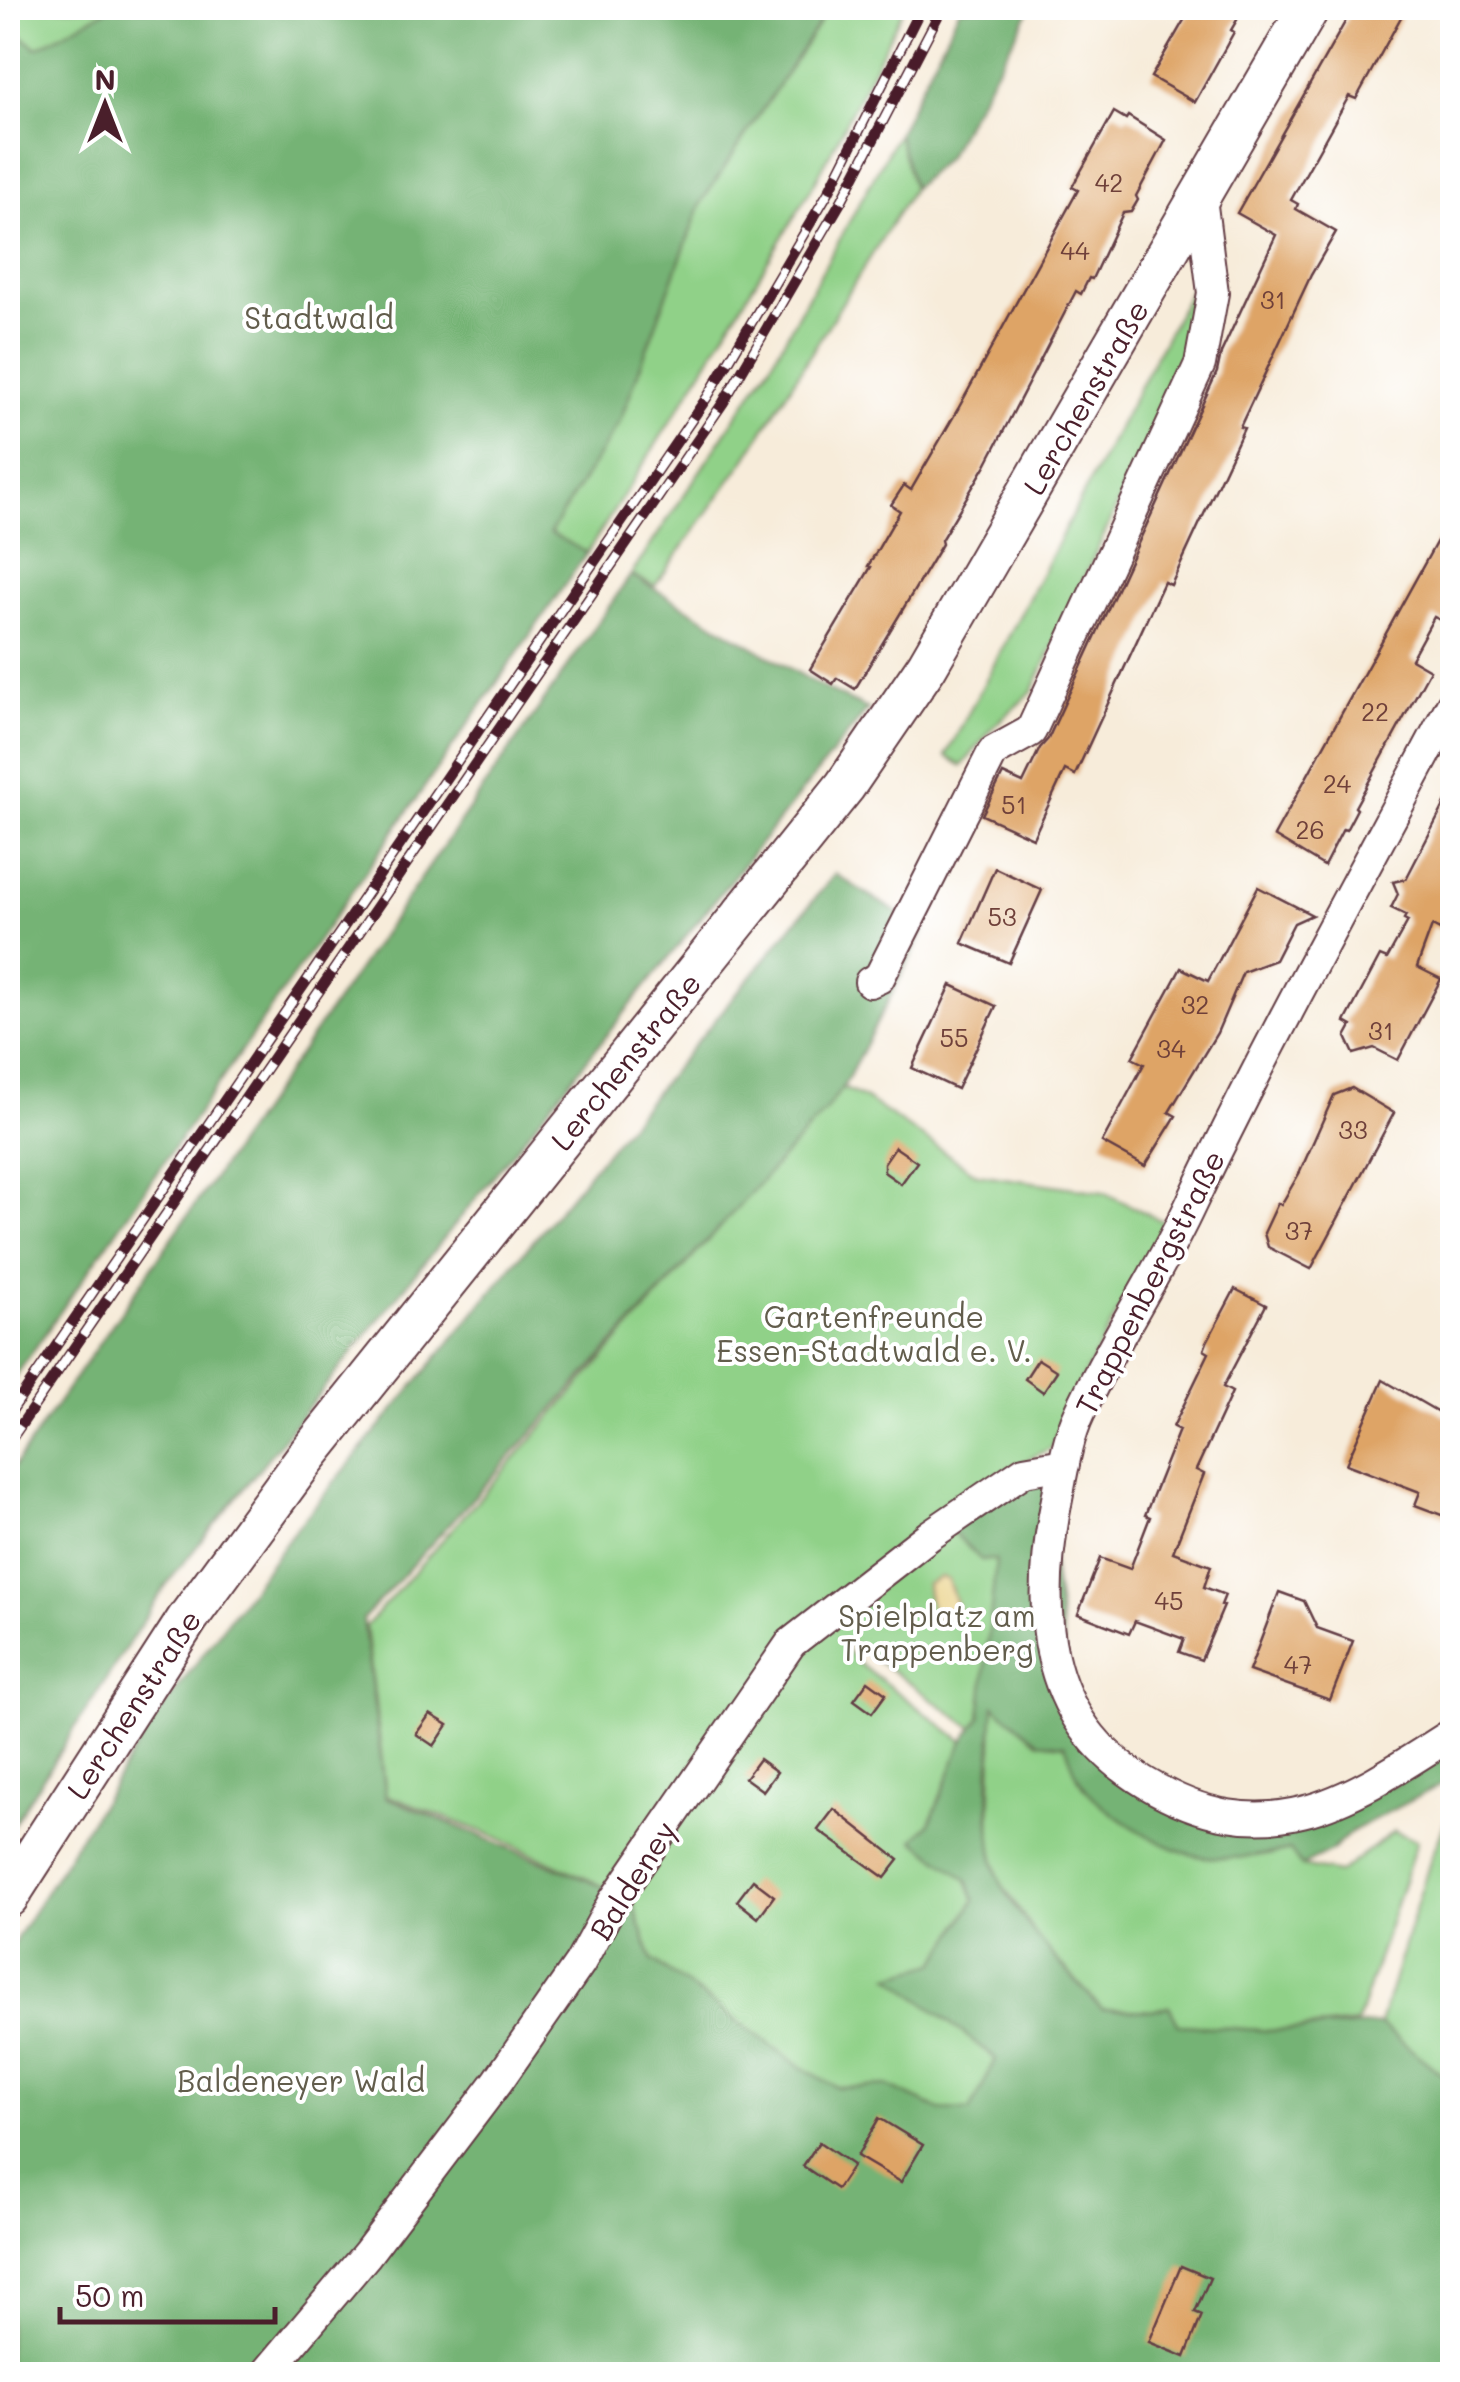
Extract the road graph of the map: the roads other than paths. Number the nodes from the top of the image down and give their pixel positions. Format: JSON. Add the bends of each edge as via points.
{"nodes":[{"id":1,"x":1309,"y":8,"type":"edge"},
{"id":2,"x":1202,"y":198,"type":"junction"},
{"id":3,"x":1452,"y":704,"type":"edge"},
{"id":4,"x":870,"y":982,"type":"dead end"},
{"id":5,"x":1064,"y":1464,"type":"junction"},
{"id":6,"x":1452,"y":1734,"type":"edge"},
{"id":7,"x":8,"y":1897,"type":"edge"},
{"id":8,"x":266,"y":2374,"type":"edge"}],
"edges":[{"from":1,"to":2,"type":"main road","name":"Lerchenstraße"},
{"from":2,"to":4,"type":"street","via":[[1213,293],[1200,364],[1031,731],[993,752],[879,978]]},
{"from":2,"to":7,"type":"main road","name":"Lerchenstraße","via":[[884,732],[304,1460],[188,1618]]},
{"from":3,"to":5,"type":"street","name":"Trappenbergstraße","via":[[1079,1414]]},
{"from":5,"to":6,"type":"street","name":"Trappenbergstraße","via":[[1047,1575],[1050,1653],[1073,1712],[1118,1764],[1193,1804],[1268,1818],[1341,1801]]},
{"from":5,"to":8,"type":"street","name":"Baldeney","via":[[1010,1480],[791,1643],[498,2081]]}]}
